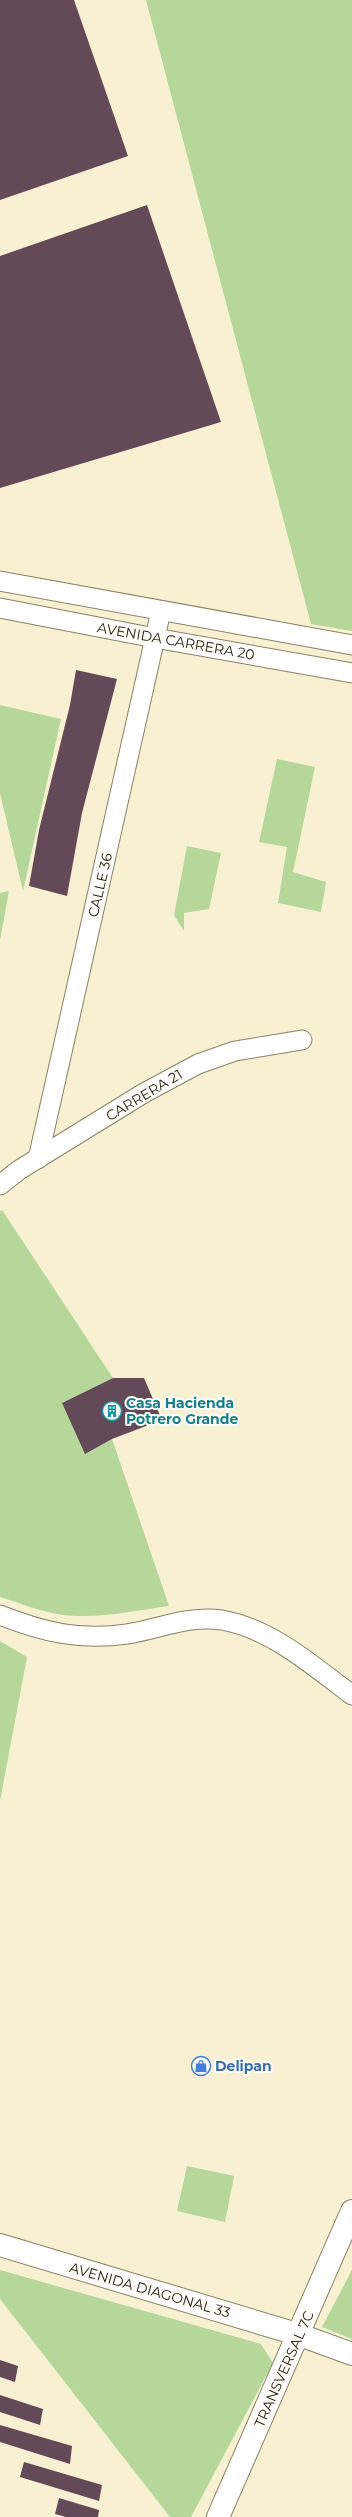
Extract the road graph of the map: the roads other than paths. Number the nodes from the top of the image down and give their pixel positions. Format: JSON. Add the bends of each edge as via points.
{"nodes":[{"id":1,"x":0,"y":581,"type":"edge"},
{"id":2,"x":0,"y":608,"type":"edge"},
{"id":3,"x":160,"y":611,"type":"junction"},
{"id":4,"x":155,"y":638,"type":"junction"},
{"id":5,"x":352,"y":645,"type":"edge"},
{"id":6,"x":352,"y":673,"type":"edge"},
{"id":7,"x":302,"y":1040,"type":"dead end"},
{"id":8,"x":38,"y":1159,"type":"junction"},
{"id":9,"x":0,"y":1185,"type":"edge"},
{"id":10,"x":0,"y":1615,"type":"edge"},
{"id":11,"x":352,"y":1695,"type":"edge"},
{"id":12,"x":350,"y":2219,"type":"edge"},
{"id":13,"x":0,"y":2245,"type":"edge"},
{"id":14,"x":300,"y":2335,"type":"junction"},
{"id":15,"x":352,"y":2354,"type":"edge"},
{"id":16,"x":218,"y":2517,"type":"edge"}],
"edges":[{"from":1,"to":3,"type":"street","name":"AVENIDA CARRERA 20"},
{"from":2,"to":4,"type":"street","name":"AVENIDA CARRERA 20"},
{"from":3,"to":4,"type":"street","name":"CALLE 36"},
{"from":3,"to":5,"type":"street","name":"AVENIDA CARRERA 20"},
{"from":4,"to":6,"type":"street","name":"AVENIDA CARRERA 20"},
{"from":4,"to":8,"type":"street","name":"CALLE 36"},
{"from":7,"to":8,"type":"street","name":"CARRERA 21","via":[[235,1051],[198,1064],[144,1093]]},
{"from":8,"to":9,"type":"street","name":"CARRERA 21"},
{"from":10,"to":11,"type":"street","via":[[37,1629],[83,1637],[127,1634],[183,1619],[222,1620],[285,1645]]},
{"from":12,"to":14,"type":"main road","name":"TRANSVERSAL 7C"},
{"from":13,"to":14,"type":"main road","name":"AVENIDA DIAGONAL 33"},
{"from":14,"to":15,"type":"main road","name":"AVENIDA DIAGONAL 33"},
{"from":14,"to":16,"type":"main road","name":"TRANSVERSAL 7C"}]}
